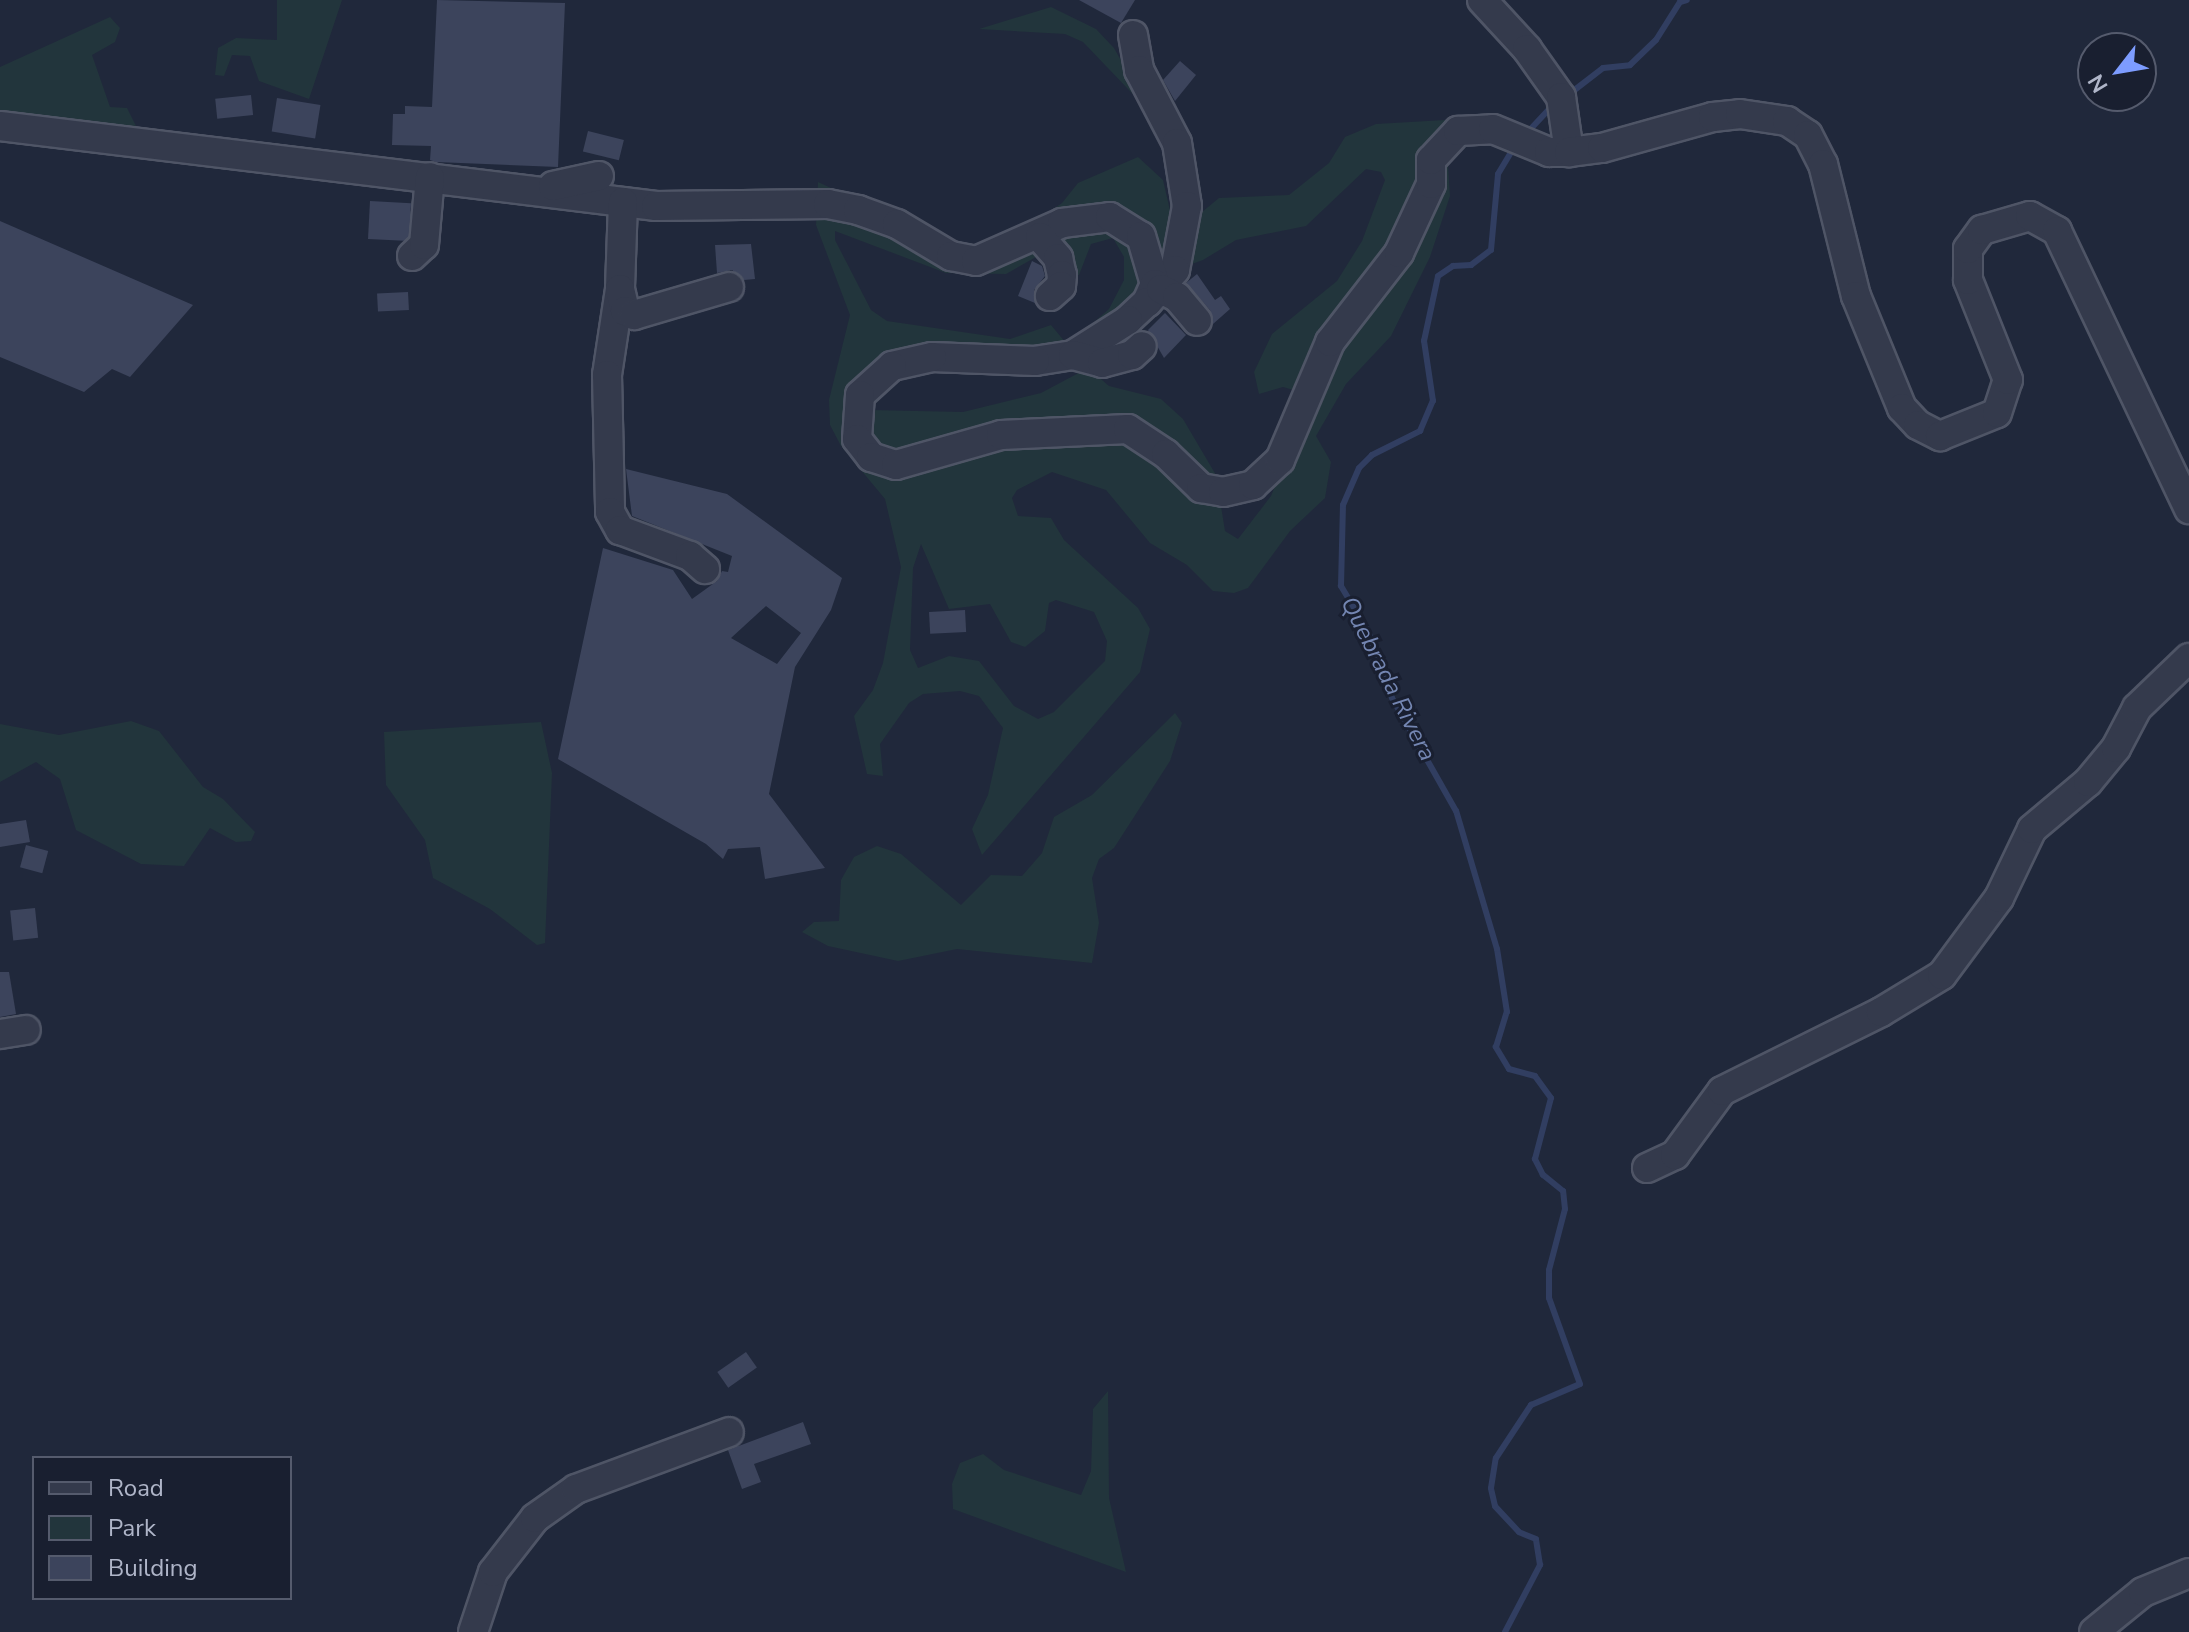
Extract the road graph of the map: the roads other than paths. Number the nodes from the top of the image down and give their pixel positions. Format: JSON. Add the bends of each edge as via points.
{"nodes":[{"id":1,"x":1482,"y":0,"type":"edge"},
{"id":2,"x":1133,"y":35,"type":"dead end"},
{"id":3,"x":0,"y":126,"type":"edge"},
{"id":4,"x":1569,"y":152,"type":"junction"},
{"id":5,"x":599,"y":176,"type":"dead end"},
{"id":6,"x":430,"y":177,"type":"junction"},
{"id":7,"x":541,"y":190,"type":"junction"},
{"id":8,"x":623,"y":202,"type":"junction"},
{"id":9,"x":1040,"y":237,"type":"junction"},
{"id":10,"x":412,"y":256,"type":"dead end"},
{"id":11,"x":729,"y":287,"type":"dead end"},
{"id":12,"x":620,"y":289,"type":"junction"},
{"id":13,"x":1154,"y":295,"type":"junction"},
{"id":14,"x":1050,"y":296,"type":"dead end"},
{"id":15,"x":1197,"y":321,"type":"dead end"},
{"id":16,"x":1142,"y":346,"type":"dead end"},
{"id":17,"x":1073,"y":355,"type":"junction"},
{"id":18,"x":2189,"y":509,"type":"edge"},
{"id":19,"x":705,"y":569,"type":"dead end"},
{"id":20,"x":2189,"y":658,"type":"edge"},
{"id":21,"x":1647,"y":1168,"type":"dead end"},
{"id":22,"x":729,"y":1432,"type":"dead end"},
{"id":23,"x":2189,"y":1573,"type":"edge"},
{"id":24,"x":473,"y":1632,"type":"edge"},
{"id":25,"x":2094,"y":1632,"type":"edge"}],
"edges":[{"from":1,"to":4,"type":"street","via":[[1561,97]]},
{"from":2,"to":13,"type":"street","via":[[1139,70],[1172,129],[1184,180],[1183,241],[1175,270]]},
{"from":3,"to":6,"type":"street"},
{"from":4,"to":17,"type":"street","via":[[1549,152],[1474,127],[1440,145],[1431,160],[1431,184],[1399,253],[1330,342],[1280,460],[1268,476],[1239,491],[1201,488],[1143,437],[1109,426],[1001,435],[896,465],[871,457],[857,439],[860,395],[892,366],[932,357],[1035,361]]},
{"from":4,"to":18,"type":"street","via":[[1740,114],[1787,121],[1808,135],[1823,164],[1856,296],[1902,408],[1918,425],[1940,436],[1997,413],[2008,380],[1968,280],[1968,249],[1982,230],[2001,220],[2030,216],[2057,231]]},
{"from":5,"to":7,"type":"street"},
{"from":6,"to":7,"type":"street"},
{"from":6,"to":10,"type":"street","via":[[424,245]]},
{"from":7,"to":8,"type":"street"},
{"from":8,"to":9,"type":"street","via":[[692,208],[828,204],[884,219],[951,256],[976,261]]},
{"from":8,"to":12,"type":"street"},
{"from":9,"to":13,"type":"street","via":[[1087,217],[1127,223],[1141,236],[1150,258]]},
{"from":9,"to":14,"type":"street","via":[[1058,258],[1062,275],[1061,286]]},
{"from":11,"to":12,"type":"street","via":[[634,315],[625,311]]},
{"from":12,"to":19,"type":"street","via":[[607,375],[613,524],[690,556]]},
{"from":13,"to":15,"type":"street","via":[[1177,297]]},
{"from":13,"to":17,"type":"street"},
{"from":16,"to":17,"type":"street","via":[[1132,355],[1102,363]]},
{"from":20,"to":21,"type":"street","via":[[2137,708],[2116,748],[2088,782],[2032,829],[1999,898],[1942,975],[1881,1012],[1722,1091],[1675,1155]]},
{"from":22,"to":24,"type":"street","via":[[576,1489],[535,1518],[493,1572]]},
{"from":23,"to":25,"type":"street","via":[[2143,1592]]}]}
